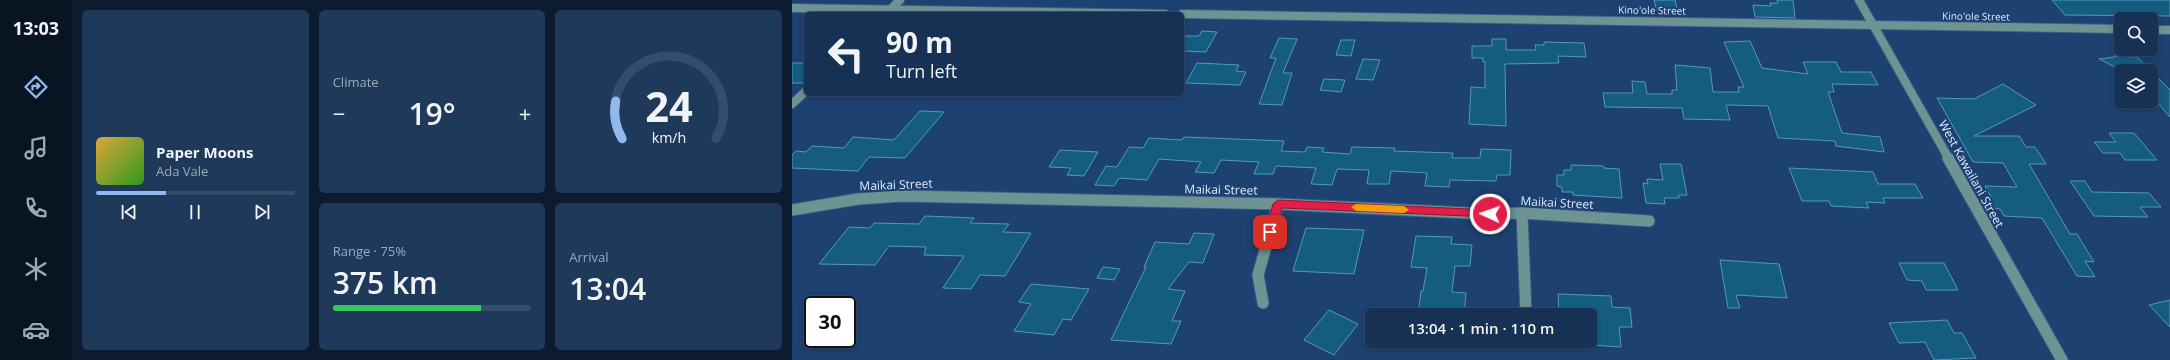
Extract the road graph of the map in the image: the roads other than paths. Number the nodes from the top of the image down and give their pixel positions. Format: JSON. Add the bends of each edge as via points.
{"nodes":[{"id":1,"x":900,"y":0,"type":"edge"},
{"id":2,"x":1859,"y":0,"type":"edge"},
{"id":3,"x":792,"y":8,"type":"edge"},
{"id":4,"x":888,"y":12,"type":"edge"},
{"id":5,"x":1184,"y":14,"type":"edge"},
{"id":6,"x":1873,"y":25,"type":"junction"},
{"id":7,"x":2114,"y":29,"type":"edge"},
{"id":8,"x":2158,"y":30,"type":"edge"},
{"id":9,"x":2170,"y":30,"type":"edge"},
{"id":10,"x":804,"y":93,"type":"edge"},
{"id":11,"x":792,"y":104,"type":"edge"},
{"id":12,"x":1278,"y":204,"type":"junction"},
{"id":13,"x":792,"y":210,"type":"edge"},
{"id":14,"x":1522,"y":213,"type":"junction"},
{"id":15,"x":1649,"y":221,"type":"dead end"},
{"id":16,"x":1263,"y":303,"type":"dead end"},
{"id":17,"x":1526,"y":308,"type":"edge"},
{"id":18,"x":2062,"y":360,"type":"edge"}],
"edges":[{"from":1,"to":4,"type":"street"},
{"from":2,"to":6,"type":"street","name":"West Kawailani Street"},
{"from":3,"to":4,"type":"street"},
{"from":5,"to":6,"type":"street","name":"Kinoʻole Street"},
{"from":6,"to":7,"type":"street","name":"Kinoʻole Street"},
{"from":6,"to":18,"type":"street","name":"West Kawailani Street"},
{"from":8,"to":9,"type":"street"},
{"from":10,"to":11,"type":"street"},
{"from":12,"to":13,"type":"street","name":"Maikai Street","via":[[902,196],[858,199]]},
{"from":12,"to":14,"type":"street","name":"Maikai Street","via":[[1490,214]]},
{"from":12,"to":16,"type":"street","via":[[1258,275]]},
{"from":14,"to":15,"type":"street","name":"Maikai Street"},
{"from":14,"to":17,"type":"street"}]}
